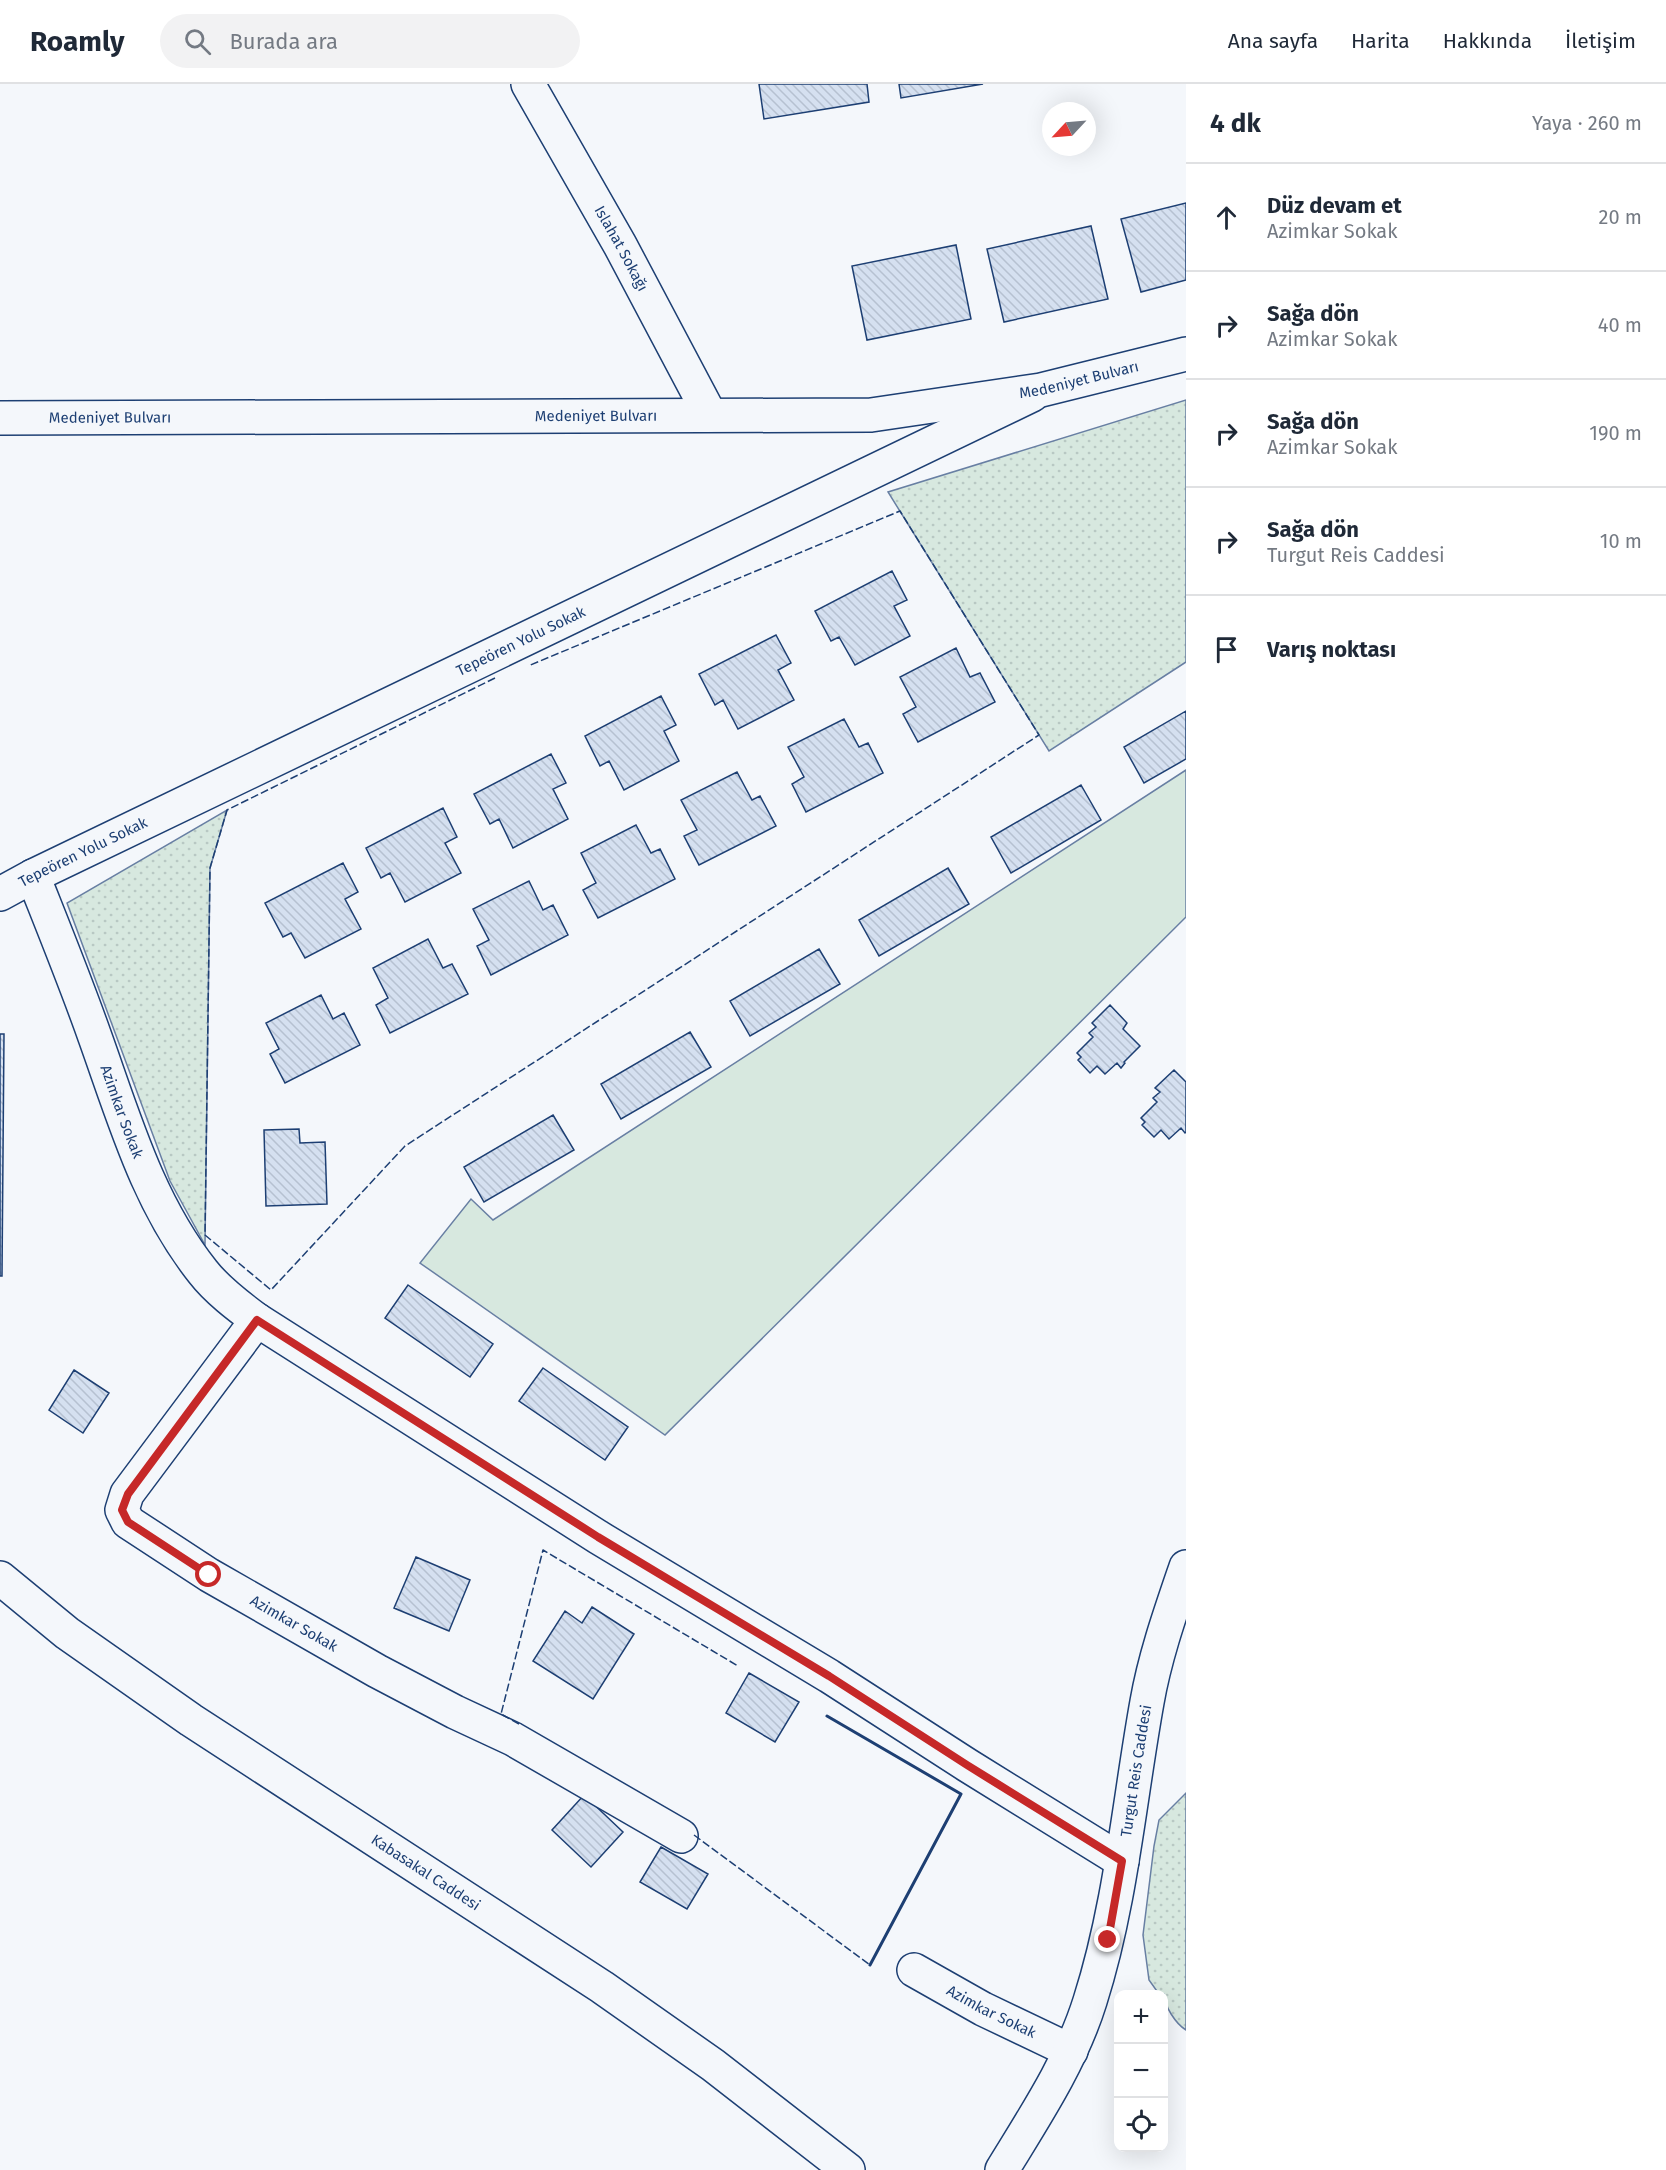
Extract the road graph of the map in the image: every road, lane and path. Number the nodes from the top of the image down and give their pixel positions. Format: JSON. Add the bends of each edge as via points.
{"nodes":[{"id":1,"x":528,"y":84,"type":"edge"},
{"id":2,"x":1186,"y":354,"type":"edge"},
{"id":3,"x":1041,"y":390,"type":"junction"},
{"id":4,"x":711,"y":415,"type":"junction"},
{"id":5,"x":0,"y":418,"type":"edge"},
{"id":6,"x":33,"y":876,"type":"junction"},
{"id":7,"x":0,"y":894,"type":"edge"},
{"id":8,"x":257,"y":1320,"type":"junction"},
{"id":9,"x":1186,"y":1567,"type":"edge"},
{"id":10,"x":0,"y":1578,"type":"edge"},
{"id":11,"x":681,"y":1836,"type":"dead end"},
{"id":12,"x":1122,"y":1861,"type":"junction"},
{"id":13,"x":914,"y":1971,"type":"dead end"},
{"id":14,"x":1071,"y":2051,"type":"junction"},
{"id":15,"x":848,"y":2170,"type":"edge"},
{"id":16,"x":1002,"y":2170,"type":"edge"}],
"edges":[{"from":1,"to":4,"type":"street","name":"Islahat Sokağı"},
{"from":2,"to":3,"type":"street","name":"Medeniyet Bulvarı"},
{"from":3,"to":4,"type":"street","name":"Medeniyet Bulvarı","via":[[871,415]]},
{"from":3,"to":6,"type":"street","name":"Tepeören Yolu Sokak"},
{"from":4,"to":5,"type":"street","name":"Medeniyet Bulvarı"},
{"from":6,"to":7,"type":"street","name":"Tepeören Yolu Sokak"},
{"from":6,"to":8,"type":"street","name":"Azimkar Sokak","via":[[155,1197],[204,1273]]},
{"from":8,"to":11,"type":"street","name":"Azimkar Sokak","via":[[128,1494],[122,1510],[128,1522],[209,1575],[455,1712],[513,1739]]},
{"from":8,"to":12,"type":"street","name":"Azimkar Sokak","via":[[598,1537],[829,1676]]},
{"from":9,"to":12,"type":"street","name":"Turgut Reis Caddesi","via":[[1167,1622],[1148,1700]]},
{"from":10,"to":15,"type":"street","name":"Kabasakal Caddesi","via":[[67,1633],[191,1720],[602,1987],[712,2065]]},
{"from":12,"to":14,"type":"street","name":"Turgut Reis Caddesi","via":[[1108,1940]]},
{"from":13,"to":14,"type":"street","name":"Azimkar Sokak"},
{"from":14,"to":16,"type":"street","name":"Turgut Reis Caddesi"}]}
